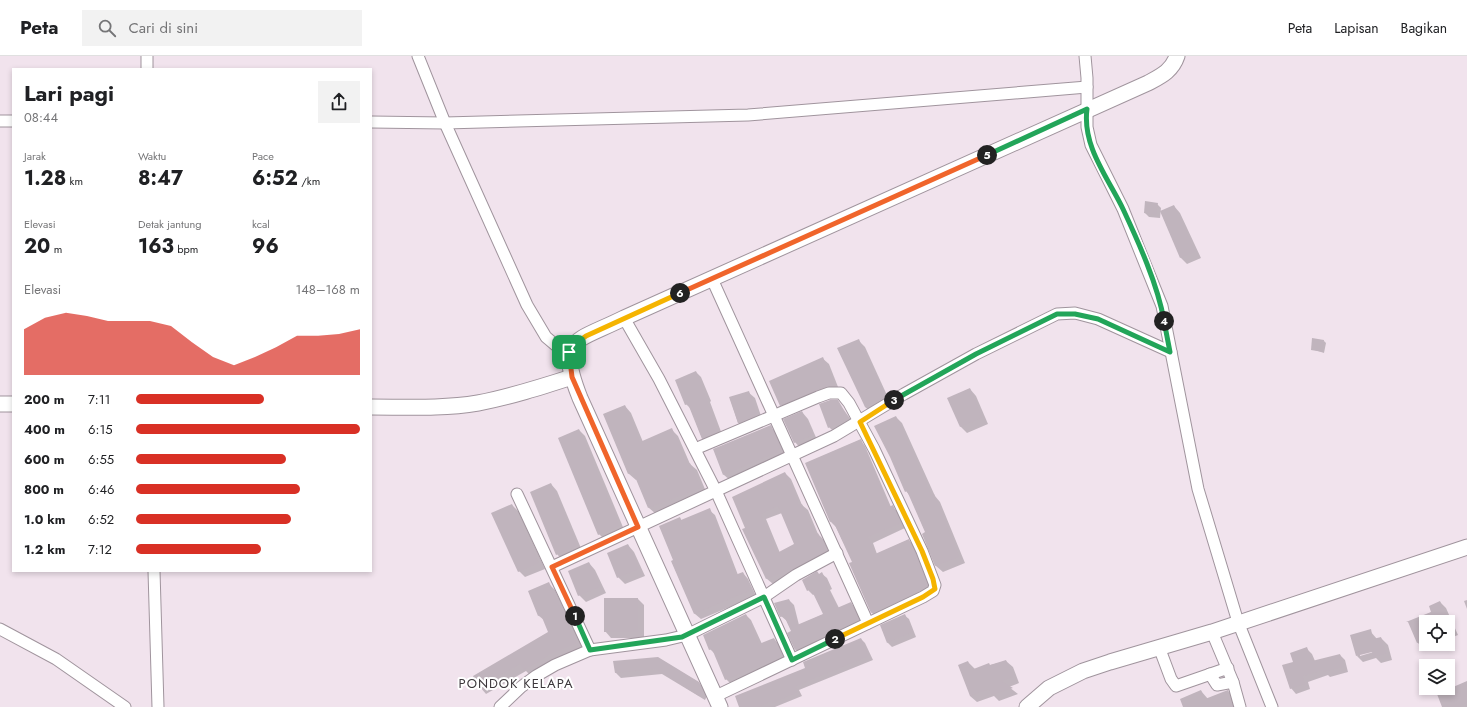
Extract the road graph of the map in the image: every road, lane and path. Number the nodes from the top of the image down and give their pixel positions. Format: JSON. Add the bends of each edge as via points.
{"nodes":[{"id":1,"x":147,"y":56,"type":"edge"},
{"id":2,"x":418,"y":56,"type":"edge"},
{"id":3,"x":1085,"y":56,"type":"edge"},
{"id":4,"x":1177,"y":56,"type":"edge"},
{"id":5,"x":147,"y":68,"type":"edge"},
{"id":6,"x":1087,"y":87,"type":"junction"},
{"id":7,"x":1087,"y":109,"type":"junction"},
{"id":8,"x":12,"y":120,"type":"edge"},
{"id":9,"x":0,"y":121,"type":"edge"},
{"id":10,"x":372,"y":122,"type":"edge"},
{"id":11,"x":445,"y":123,"type":"junction"},
{"id":12,"x":712,"y":279,"type":"junction"},
{"id":13,"x":624,"y":318,"type":"junction"},
{"id":14,"x":569,"y":352,"type":"junction"},
{"id":15,"x":1170,"y":352,"type":"junction"},
{"id":16,"x":572,"y":377,"type":"junction"},
{"id":17,"x":0,"y":404,"type":"edge"},
{"id":18,"x":12,"y":404,"type":"edge"},
{"id":19,"x":372,"y":407,"type":"edge"},
{"id":20,"x":772,"y":416,"type":"junction"},
{"id":21,"x":860,"y":422,"type":"junction"},
{"id":22,"x":695,"y":449,"type":"junction"},
{"id":23,"x":792,"y":456,"type":"junction"},
{"id":24,"x":716,"y":491,"type":"junction"},
{"id":25,"x":517,"y":494,"type":"dead end"},
{"id":26,"x":638,"y":527,"type":"junction"},
{"id":27,"x":1467,"y":547,"type":"edge"},
{"id":28,"x":837,"y":553,"type":"junction"},
{"id":29,"x":552,"y":567,"type":"junction"},
{"id":30,"x":154,"y":572,"type":"edge"},
{"id":31,"x":764,"y":597,"type":"junction"},
{"id":32,"x":1238,"y":622,"type":"junction"},
{"id":33,"x":868,"y":623,"type":"junction"},
{"id":34,"x":0,"y":628,"type":"edge"},
{"id":35,"x":1212,"y":632,"type":"junction"},
{"id":36,"x":687,"y":635,"type":"junction"},
{"id":37,"x":1159,"y":647,"type":"junction"},
{"id":38,"x":590,"y":650,"type":"junction"},
{"id":39,"x":792,"y":660,"type":"junction"},
{"id":40,"x":1228,"y":668,"type":"junction"},
{"id":41,"x":1210,"y":674,"type":"junction"},
{"id":42,"x":1233,"y":682,"type":"junction"},
{"id":43,"x":718,"y":701,"type":"edge"},
{"id":44,"x":125,"y":707,"type":"edge"},
{"id":45,"x":158,"y":707,"type":"edge"},
{"id":46,"x":500,"y":707,"type":"edge"},
{"id":47,"x":1027,"y":707,"type":"edge"},
{"id":48,"x":1240,"y":707,"type":"edge"},
{"id":49,"x":1272,"y":707,"type":"edge"}],
"edges":[{"from":1,"to":5,"type":"street"},
{"from":2,"to":11,"type":"street"},
{"from":3,"to":6,"type":"street"},
{"from":4,"to":7,"type":"street","via":[[1171,68],[1162,76]]},
{"from":6,"to":7,"type":"street"},
{"from":6,"to":11,"type":"street","via":[[748,114]]},
{"from":7,"to":12,"type":"street"},
{"from":7,"to":15,"type":"street","via":[[1086,127],[1091,145],[1123,209],[1151,277],[1162,306]]},
{"from":8,"to":9,"type":"street"},
{"from":10,"to":11,"type":"street"},
{"from":11,"to":14,"type":"street","via":[[527,304],[546,337],[559,348]]},
{"from":12,"to":13,"type":"street"},
{"from":12,"to":20,"type":"street"},
{"from":13,"to":14,"type":"street","via":[[578,341]]},
{"from":13,"to":22,"type":"street"},
{"from":14,"to":16,"type":"street"},
{"from":15,"to":21,"type":"street","via":[[1098,319],[1075,314],[1057,314],[976,354]]},
{"from":15,"to":32,"type":"street","via":[[1198,489]]},
{"from":16,"to":19,"type":"street","via":[[477,403]]},
{"from":16,"to":26,"type":"street"},
{"from":17,"to":18,"type":"street"},
{"from":20,"to":21,"type":"street","via":[[837,392],[846,398]]},
{"from":20,"to":22,"type":"street"},
{"from":20,"to":23,"type":"street"},
{"from":21,"to":23,"type":"street"},
{"from":21,"to":33,"type":"street","via":[[922,551],[936,587],[923,597]]},
{"from":22,"to":24,"type":"street"},
{"from":23,"to":24,"type":"street"},
{"from":23,"to":28,"type":"street"},
{"from":24,"to":26,"type":"street"},
{"from":24,"to":31,"type":"street"},
{"from":25,"to":29,"type":"street"},
{"from":26,"to":29,"type":"street"},
{"from":26,"to":36,"type":"street"},
{"from":27,"to":32,"type":"street"},
{"from":28,"to":31,"type":"street","via":[[796,575]]},
{"from":28,"to":33,"type":"street"},
{"from":29,"to":38,"type":"street"},
{"from":30,"to":45,"type":"street"},
{"from":31,"to":36,"type":"street"},
{"from":31,"to":39,"type":"street"},
{"from":32,"to":35,"type":"street"},
{"from":32,"to":49,"type":"street"},
{"from":33,"to":39,"type":"street"},
{"from":34,"to":44,"type":"street","via":[[56,659]]},
{"from":35,"to":37,"type":"street"},
{"from":35,"to":40,"type":"street"},
{"from":36,"to":38,"type":"street"},
{"from":36,"to":43,"type":"street"},
{"from":37,"to":41,"type":"street","via":[[1170,679],[1176,686]]},
{"from":37,"to":47,"type":"street","via":[[1066,678],[1049,688]]},
{"from":38,"to":46,"type":"street","via":[[536,676]]},
{"from":39,"to":43,"type":"street"},
{"from":40,"to":41,"type":"street"},
{"from":40,"to":42,"type":"street"},
{"from":41,"to":42,"type":"street","via":[[1217,685]]},
{"from":42,"to":48,"type":"street"}]}
